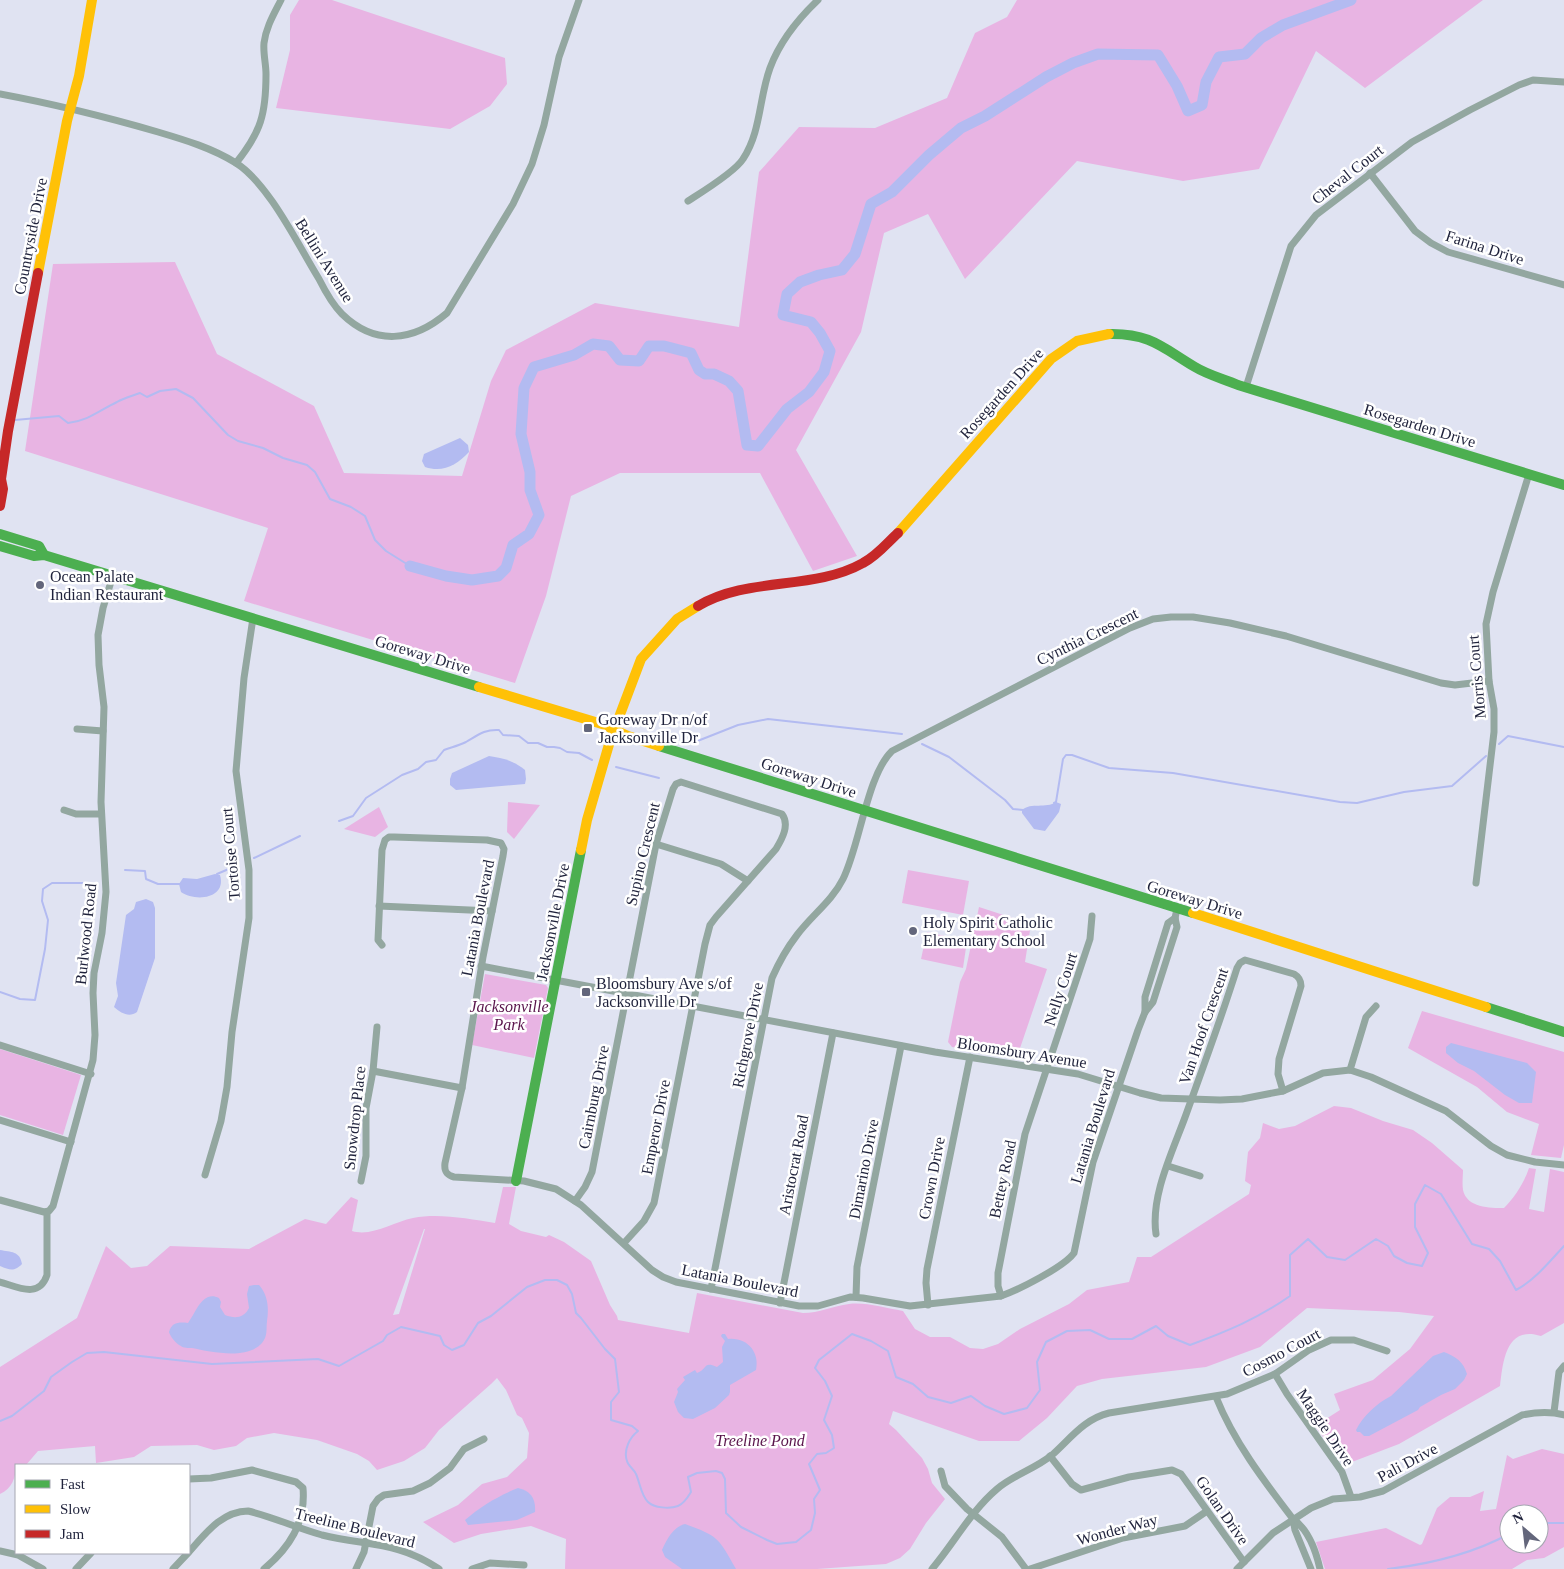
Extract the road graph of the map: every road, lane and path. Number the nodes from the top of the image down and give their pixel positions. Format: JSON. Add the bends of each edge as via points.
{"nodes":[{"id":1,"x":92,"y":0,"type":"edge"},
{"id":2,"x":281,"y":0,"type":"edge"},
{"id":3,"x":579,"y":0,"type":"edge"},
{"id":4,"x":818,"y":0,"type":"edge"},
{"id":5,"x":1564,"y":82,"type":"edge"},
{"id":6,"x":0,"y":94,"type":"edge"},
{"id":7,"x":71,"y":108,"type":"junction"},
{"id":8,"x":236,"y":163,"type":"junction"},
{"id":9,"x":1370,"y":173,"type":"junction"},
{"id":10,"x":688,"y":201,"type":"dead end"},
{"id":11,"x":1564,"y":285,"type":"edge"},
{"id":12,"x":1246,"y":387,"type":"junction"},
{"id":13,"x":1529,"y":474,"type":"junction"},
{"id":14,"x":1,"y":479,"type":"edge"},
{"id":15,"x":1564,"y":485,"type":"edge"},
{"id":16,"x":0,"y":506,"type":"edge"},
{"id":17,"x":0,"y":534,"type":"edge"},
{"id":18,"x":0,"y":546,"type":"edge"},
{"id":19,"x":44,"y":555,"type":"junction"},
{"id":20,"x":113,"y":576,"type":"junction"},
{"id":21,"x":253,"y":618,"type":"junction"},
{"id":22,"x":1490,"y":681,"type":"junction"},
{"id":23,"x":77,"y":729,"type":"dead end"},
{"id":24,"x":615,"y":729,"type":"junction"},
{"id":25,"x":103,"y":731,"type":"junction"},
{"id":26,"x":64,"y":810,"type":"dead end"},
{"id":27,"x":866,"y":811,"type":"junction"},
{"id":28,"x":101,"y":814,"type":"junction"},
{"id":29,"x":656,"y":844,"type":"junction"},
{"id":30,"x":748,"y":881,"type":"junction"},
{"id":31,"x":1476,"y":883,"type":"dead end"},
{"id":32,"x":379,"y":906,"type":"junction"},
{"id":33,"x":492,"y":911,"type":"junction"},
{"id":34,"x":1176,"y":913,"type":"junction"},
{"id":35,"x":1092,"y":916,"type":"dead end"},
{"id":36,"x":382,"y":945,"type":"dead end"},
{"id":37,"x":481,"y":966,"type":"junction"},
{"id":38,"x":556,"y":981,"type":"junction"},
{"id":39,"x":627,"y":994,"type":"junction"},
{"id":40,"x":693,"y":1006,"type":"junction"},
{"id":41,"x":1376,"y":1006,"type":"dead end"},
{"id":42,"x":764,"y":1019,"type":"junction"},
{"id":43,"x":376,"y":1027,"type":"dead end"},
{"id":44,"x":1564,"y":1032,"type":"edge"},
{"id":45,"x":834,"y":1033,"type":"junction"},
{"id":46,"x":0,"y":1045,"type":"edge"},
{"id":47,"x":901,"y":1046,"type":"junction"},
{"id":48,"x":970,"y":1057,"type":"junction"},
{"id":49,"x":1047,"y":1069,"type":"junction"},
{"id":50,"x":1350,"y":1070,"type":"junction"},
{"id":51,"x":372,"y":1071,"type":"junction"},
{"id":52,"x":91,"y":1074,"type":"junction"},
{"id":53,"x":1118,"y":1086,"type":"junction"},
{"id":54,"x":462,"y":1088,"type":"junction"},
{"id":55,"x":1283,"y":1091,"type":"junction"},
{"id":56,"x":1192,"y":1099,"type":"junction"},
{"id":57,"x":0,"y":1120,"type":"edge"},
{"id":58,"x":71,"y":1142,"type":"junction"},
{"id":59,"x":1564,"y":1165,"type":"edge"},
{"id":60,"x":1168,"y":1166,"type":"junction"},
{"id":61,"x":205,"y":1175,"type":"dead end"},
{"id":62,"x":1200,"y":1176,"type":"dead end"},
{"id":63,"x":360,"y":1181,"type":"dead end"},
{"id":64,"x":516,"y":1181,"type":"junction"},
{"id":65,"x":0,"y":1200,"type":"edge"},
{"id":66,"x":575,"y":1201,"type":"junction"},
{"id":67,"x":47,"y":1212,"type":"junction"},
{"id":68,"x":1156,"y":1234,"type":"dead end"},
{"id":69,"x":624,"y":1244,"type":"junction"},
{"id":70,"x":0,"y":1282,"type":"edge"},
{"id":71,"x":711,"y":1289,"type":"junction"},
{"id":72,"x":1001,"y":1296,"type":"junction"},
{"id":73,"x":856,"y":1297,"type":"junction"},
{"id":74,"x":780,"y":1303,"type":"junction"},
{"id":75,"x":928,"y":1305,"type":"junction"},
{"id":76,"x":1387,"y":1351,"type":"dead end"},
{"id":77,"x":1564,"y":1366,"type":"edge"},
{"id":78,"x":1275,"y":1374,"type":"junction"},
{"id":79,"x":1216,"y":1397,"type":"junction"},
{"id":80,"x":1554,"y":1412,"type":"junction"},
{"id":81,"x":1564,"y":1415,"type":"edge"},
{"id":82,"x":484,"y":1439,"type":"dead end"},
{"id":83,"x":1050,"y":1456,"type":"junction"},
{"id":84,"x":941,"y":1471,"type":"dead end"},
{"id":85,"x":190,"y":1479,"type":"edge"},
{"id":86,"x":1351,"y":1498,"type":"junction"},
{"id":87,"x":1207,"y":1511,"type":"junction"},
{"id":88,"x":974,"y":1514,"type":"junction"},
{"id":89,"x":1293,"y":1519,"type":"junction"},
{"id":90,"x":297,"y":1527,"type":"junction"},
{"id":91,"x":366,"y":1542,"type":"junction"},
{"id":92,"x":190,"y":1550,"type":"edge"},
{"id":93,"x":0,"y":1551,"type":"edge"},
{"id":94,"x":15,"y":1554,"type":"edge"},
{"id":95,"x":18,"y":1554,"type":"edge"},
{"id":96,"x":90,"y":1554,"type":"edge"},
{"id":97,"x":186,"y":1554,"type":"edge"},
{"id":98,"x":1244,"y":1562,"type":"junction"},
{"id":99,"x":524,"y":1565,"type":"dead end"},
{"id":100,"x":42,"y":1569,"type":"edge"},
{"id":101,"x":76,"y":1569,"type":"edge"},
{"id":102,"x":173,"y":1569,"type":"edge"},
{"id":103,"x":264,"y":1569,"type":"edge"},
{"id":104,"x":356,"y":1569,"type":"edge"},
{"id":105,"x":439,"y":1569,"type":"edge"},
{"id":106,"x":472,"y":1569,"type":"edge"},
{"id":107,"x":932,"y":1569,"type":"edge"},
{"id":108,"x":1026,"y":1569,"type":"edge"},
{"id":109,"x":1030,"y":1569,"type":"edge"},
{"id":110,"x":1237,"y":1569,"type":"edge"},
{"id":111,"x":1311,"y":1569,"type":"edge"},
{"id":112,"x":1320,"y":1569,"type":"edge"}],
"edges":[{"from":1,"to":7,"type":"street","name":"Countryside Drive"},
{"from":2,"to":8,"type":"street","via":[[268,26],[264,44],[265,103],[261,126]]},
{"from":3,"to":8,"type":"street","name":"Bellini Avenue","via":[[559,57],[532,164],[513,204],[447,314],[416,334],[380,336],[353,323],[340,312],[270,200]]},
{"from":4,"to":10,"type":"street","via":[[785,39],[770,68],[751,144],[742,161]]},
{"from":5,"to":9,"type":"street","name":"Cheval Court","via":[[1533,80],[1519,85],[1412,142]]},
{"from":6,"to":7,"type":"street","name":"Bellini Avenue"},
{"from":7,"to":8,"type":"street","name":"Bellini Avenue","via":[[189,142]]},
{"from":7,"to":14,"type":"street","name":"Countryside Drive"},
{"from":9,"to":11,"type":"street","name":"Farina Drive","via":[[1415,231],[1431,243],[1448,252]]},
{"from":9,"to":12,"type":"street","name":"Cheval Court","via":[[1316,215],[1291,246]]},
{"from":12,"to":13,"type":"street","name":"Rosegarden Drive"},
{"from":12,"to":24,"type":"street","name":"Rosegarden Drive","via":[[1196,368],[1168,349],[1140,336],[1110,334],[1077,342],[1051,359],[902,529],[864,563],[841,573],[735,590],[694,607],[677,619],[640,659]]},
{"from":13,"to":15,"type":"street","name":"Rosegarden Drive"},
{"from":13,"to":22,"type":"street","name":"Morris Court","via":[[1486,624]]},
{"from":14,"to":16,"type":"street","name":"Countryside Drive"},
{"from":17,"to":19,"type":"street","name":"Goreway Drive","via":[[39,546]]},
{"from":18,"to":19,"type":"street","name":"Goreway Drive","via":[[34,556]]},
{"from":19,"to":20,"type":"street","name":"Goreway Drive"},
{"from":20,"to":21,"type":"street","name":"Goreway Drive"},
{"from":20,"to":25,"type":"street","name":"Burlwood Road","via":[[102,608],[98,635],[104,694]]},
{"from":21,"to":24,"type":"street","name":"Goreway Drive"},
{"from":21,"to":61,"type":"street","name":"Tortoise Court","via":[[236,771],[248,870],[249,918],[227,1086],[221,1121]]},
{"from":22,"to":27,"type":"street","name":"Cynthia Crescent","via":[[1455,685],[1441,683],[1286,636],[1230,623],[1193,617],[1153,619],[892,751],[882,765]]},
{"from":22,"to":31,"type":"street","name":"Morris Court","via":[[1494,732]]},
{"from":23,"to":25,"type":"street"},
{"from":24,"to":27,"type":"street","name":"Goreway Drive"},
{"from":24,"to":38,"type":"street","name":"Jacksonville Drive","via":[[587,820]]},
{"from":25,"to":28,"type":"street","name":"Burlwood Road"},
{"from":26,"to":28,"type":"street","via":[[76,814]]},
{"from":27,"to":34,"type":"street","name":"Goreway Drive"},
{"from":27,"to":42,"type":"street","name":"Richgrove Drive","via":[[851,862],[842,880],[779,962],[772,978]]},
{"from":28,"to":52,"type":"street","name":"Burlwood Road","via":[[106,892],[92,1005],[95,1036]]},
{"from":29,"to":30,"type":"street","via":[[721,864]]},
{"from":29,"to":30,"type":"street","name":"Supino Crescent","via":[[672,789],[681,782],[782,814],[786,826],[781,841]]},
{"from":29,"to":39,"type":"street","name":"Supino Crescent"},
{"from":30,"to":40,"type":"street","name":"Supino Crescent","via":[[710,925]]},
{"from":32,"to":33,"type":"street"},
{"from":32,"to":33,"type":"street","name":"Latania Boulevard","via":[[383,845],[389,837],[487,840],[501,843],[504,849]]},
{"from":32,"to":36,"type":"street","via":[[378,940]]},
{"from":33,"to":37,"type":"street","name":"Latania Boulevard"},
{"from":34,"to":44,"type":"street","name":"Goreway Drive"},
{"from":34,"to":53,"type":"street","name":"Latania Boulevard","via":[[1177,927],[1153,1002],[1145,1012]]},
{"from":35,"to":49,"type":"street","name":"Nelly Court","via":[[1090,939]]},
{"from":37,"to":38,"type":"street","name":"Bloomsbury Avenue"},
{"from":37,"to":54,"type":"street","name":"Latania Boulevard"},
{"from":38,"to":39,"type":"street","name":"Bloomsbury Avenue"},
{"from":38,"to":64,"type":"street","name":"Jacksonville Drive"},
{"from":39,"to":40,"type":"street","name":"Bloomsbury Avenue"},
{"from":39,"to":66,"type":"street","name":"Cairnburg Drive","via":[[592,1172]]},
{"from":40,"to":42,"type":"street","name":"Bloomsbury Avenue"},
{"from":40,"to":69,"type":"street","name":"Emperor Drive","via":[[654,1203],[644,1221]]},
{"from":41,"to":50,"type":"street","via":[[1366,1017]]},
{"from":42,"to":45,"type":"street","name":"Bloomsbury Avenue"},
{"from":42,"to":71,"type":"street","name":"Richgrove Drive"},
{"from":43,"to":51,"type":"street","name":"Snowdrop Place"},
{"from":45,"to":47,"type":"street","name":"Bloomsbury Avenue"},
{"from":45,"to":74,"type":"street","name":"Aristocrat Road"},
{"from":46,"to":52,"type":"street"},
{"from":47,"to":48,"type":"street","name":"Bloomsbury Avenue"},
{"from":47,"to":73,"type":"street","name":"Dimarino Drive","via":[[858,1267]]},
{"from":48,"to":49,"type":"street","name":"Bloomsbury Avenue"},
{"from":48,"to":75,"type":"street","name":"Crown Drive","via":[[928,1269]]},
{"from":49,"to":53,"type":"street","name":"Bloomsbury Avenue"},
{"from":49,"to":72,"type":"street","name":"Bettey Road","via":[[1025,1134],[997,1276]]},
{"from":50,"to":55,"type":"street","name":"Bloomsbury Avenue","via":[[1323,1073]]},
{"from":50,"to":59,"type":"street","name":"Bloomsbury Avenue","via":[[1446,1111],[1507,1155]]},
{"from":51,"to":54,"type":"street"},
{"from":51,"to":63,"type":"street","name":"Snowdrop Place","via":[[366,1108],[366,1156]]},
{"from":52,"to":58,"type":"street","name":"Burlwood Road"},
{"from":53,"to":56,"type":"street","name":"Bloomsbury Avenue","via":[[1155,1097]]},
{"from":53,"to":72,"type":"street","name":"Latania Boulevard","via":[[1093,1162],[1074,1253]]},
{"from":54,"to":64,"type":"street","name":"Latania Boulevard","via":[[445,1163],[446,1172],[454,1177]]},
{"from":55,"to":56,"type":"street","name":"Bloomsbury Avenue","via":[[1236,1099]]},
{"from":55,"to":56,"type":"street","name":"Van Hoof Crescent","via":[[1278,1074],[1279,1059],[1301,982],[1294,974],[1245,960],[1237,968]]},
{"from":56,"to":60,"type":"street"},
{"from":57,"to":58,"type":"street"},
{"from":58,"to":67,"type":"street","name":"Burlwood Road","via":[[53,1206]]},
{"from":60,"to":62,"type":"street"},
{"from":60,"to":68,"type":"street","via":[[1154,1220]]},
{"from":64,"to":66,"type":"street","name":"Latania Boulevard","via":[[551,1187]]},
{"from":65,"to":67,"type":"street"},
{"from":66,"to":69,"type":"street","name":"Latania Boulevard"},
{"from":67,"to":70,"type":"street","via":[[45,1282],[34,1290]]},
{"from":69,"to":71,"type":"street","name":"Latania Boulevard","via":[[663,1277]]},
{"from":71,"to":74,"type":"street","name":"Latania Boulevard"},
{"from":72,"to":75,"type":"street","name":"Latania Boulevard"},
{"from":73,"to":74,"type":"street","name":"Latania Boulevard","via":[[809,1307]]},
{"from":73,"to":75,"type":"street","name":"Latania Boulevard","via":[[910,1306]]},
{"from":76,"to":78,"type":"street","name":"Cosmo Court","via":[[1354,1340],[1331,1340],[1309,1350]]},
{"from":77,"to":80,"type":"street","via":[[1559,1372]]},
{"from":78,"to":79,"type":"street","name":"Cosmo Court"},
{"from":78,"to":86,"type":"street","name":"Maggie Drive","via":[[1342,1472]]},
{"from":79,"to":83,"type":"street","via":[[1101,1415],[1082,1426]]},
{"from":79,"to":89,"type":"street","via":[[1237,1441]]},
{"from":80,"to":81,"type":"street","name":"Pali Drive"},
{"from":80,"to":86,"type":"street","name":"Pali Drive","via":[[1515,1418],[1392,1487]]},
{"from":82,"to":91,"type":"street","via":[[464,1449],[450,1468],[430,1483],[413,1491],[384,1495],[378,1499]]},
{"from":83,"to":87,"type":"street","name":"Golan Drive","via":[[1075,1488],[1081,1490],[1143,1474],[1177,1471]]},
{"from":83,"to":88,"type":"street","via":[[1001,1485]]},
{"from":84,"to":88,"type":"street","via":[[945,1486]]},
{"from":85,"to":90,"type":"street","via":[[252,1470],[296,1482],[303,1488]]},
{"from":86,"to":89,"type":"street","name":"Pali Drive","via":[[1324,1502]]},
{"from":87,"to":98,"type":"street","name":"Golan Drive"},
{"from":87,"to":109,"type":"street","name":"Wonder Way","via":[[1185,1526],[1135,1535]]},
{"from":88,"to":107,"type":"street"},
{"from":88,"to":108,"type":"street","via":[[1002,1537]]},
{"from":89,"to":98,"type":"street","name":"Pali Drive","via":[[1267,1538]]},
{"from":89,"to":111,"type":"street"},
{"from":89,"to":112,"type":"street","via":[[1302,1525]]},
{"from":90,"to":91,"type":"street","name":"Treeline Boulevard"},
{"from":90,"to":92,"type":"street","name":"Treeline Boulevard","via":[[254,1513],[237,1512],[216,1524]]},
{"from":90,"to":103,"type":"street","via":[[288,1545]]},
{"from":91,"to":104,"type":"street"},
{"from":91,"to":105,"type":"street","name":"Treeline Boulevard","via":[[404,1551]]},
{"from":93,"to":94,"type":"street"},
{"from":95,"to":100,"type":"street"},
{"from":96,"to":101,"type":"street"},
{"from":97,"to":102,"type":"street","name":"Treeline Boulevard"},
{"from":98,"to":110,"type":"street","name":"Pali Drive"},
{"from":99,"to":106,"type":"street","via":[[490,1563]]}]}
